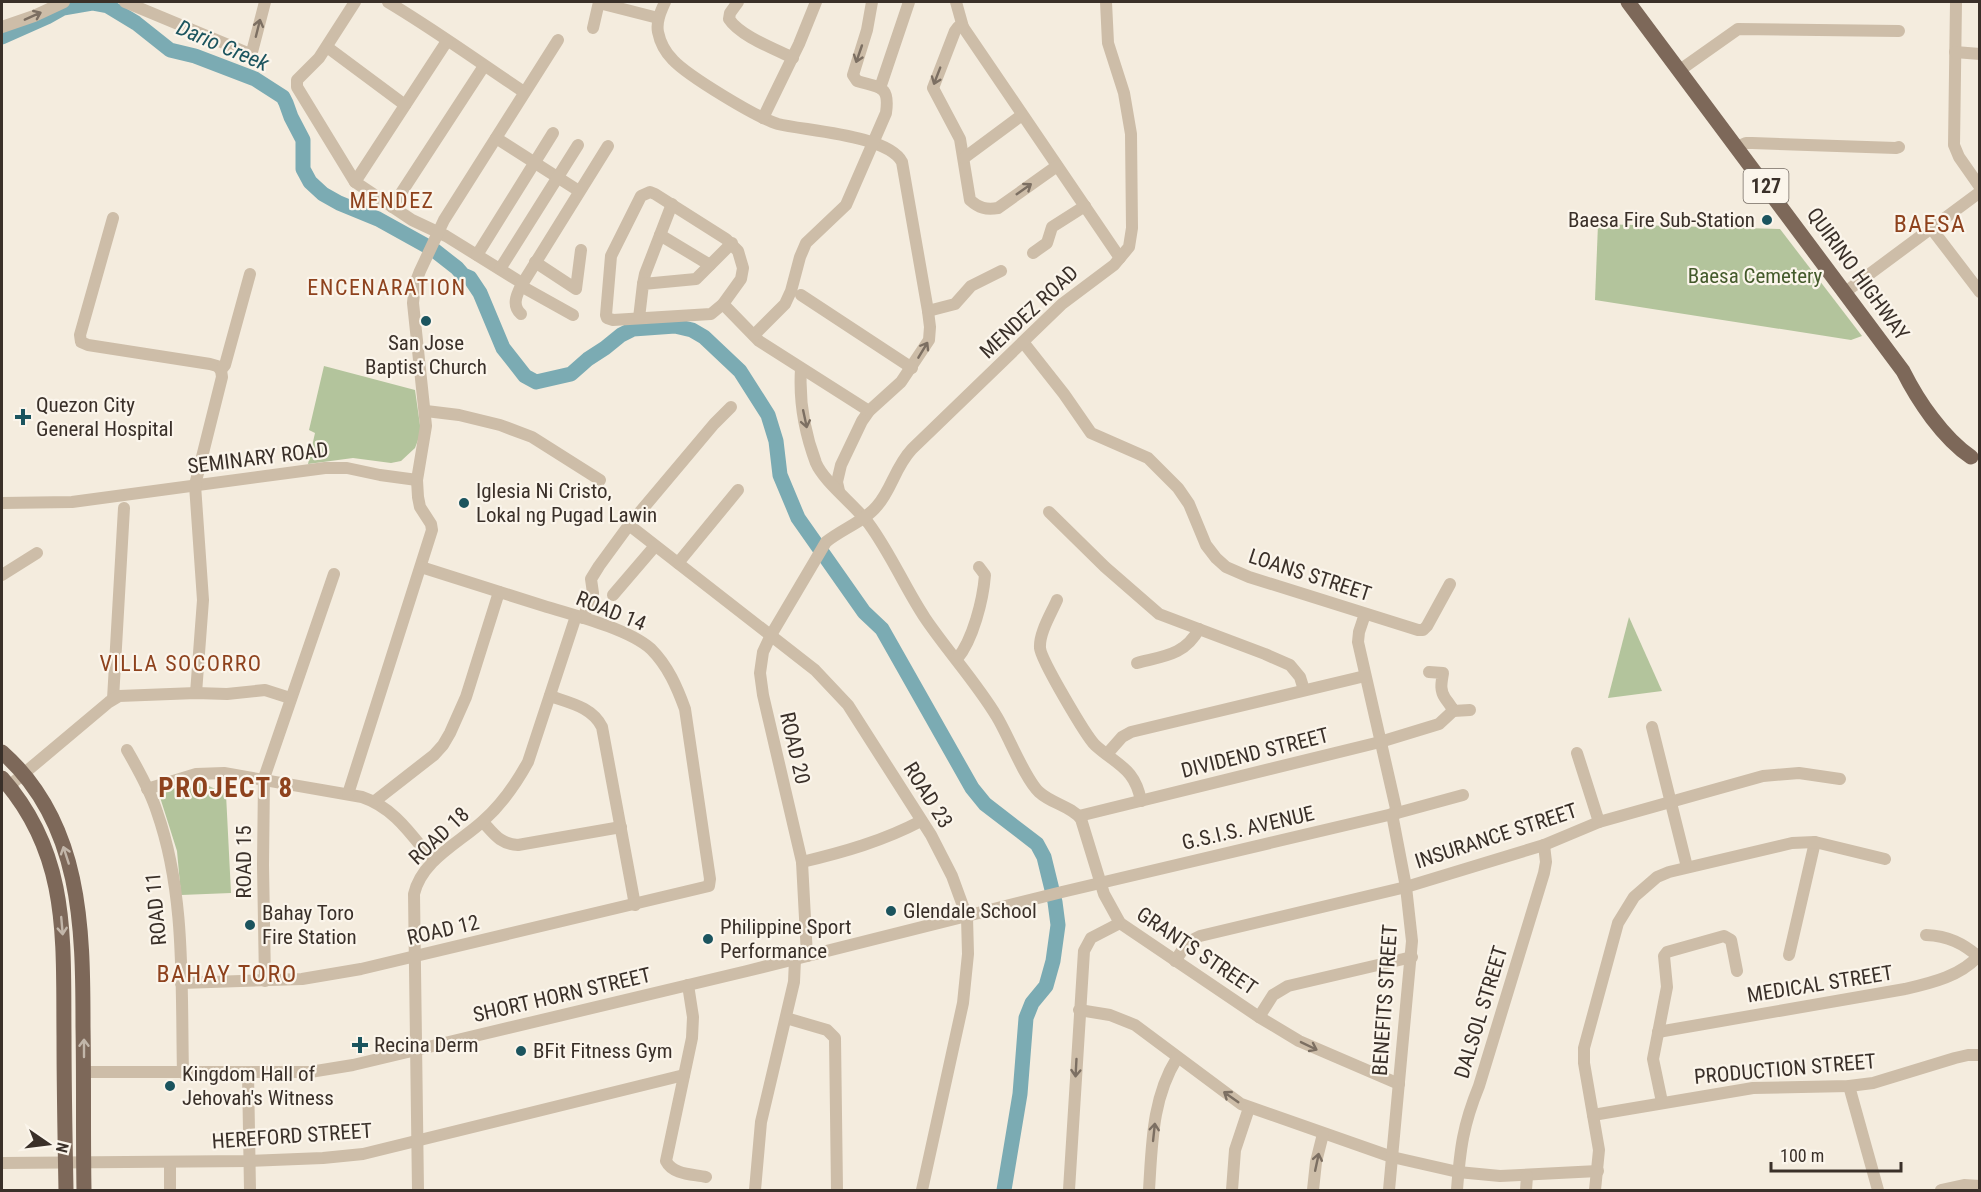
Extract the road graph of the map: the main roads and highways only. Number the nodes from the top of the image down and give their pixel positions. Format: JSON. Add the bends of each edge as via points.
{"nodes":[{"id":1,"x":1628,"y":2,"type":"edge"},
{"id":2,"x":1976,"y":461,"type":"edge"},
{"id":3,"x":2,"y":752,"type":"edge"},
{"id":4,"x":5,"y":782,"type":"edge"},
{"id":5,"x":66,"y":1191,"type":"edge"},
{"id":6,"x":84,"y":1191,"type":"edge"}],
"edges":[{"from":1,"to":2,"type":"main road","name":"QUIRINO HIGHWAY","number":"127","via":[[1903,371],[1915,394],[1957,447]]},
{"from":6,"to":3,"type":"main road","one_way":true,"via":[[82,948],[76,890],[59,834],[40,797]]},
{"from":4,"to":5,"type":"main road","one_way":true,"via":[[37,830],[59,898]]}]}
